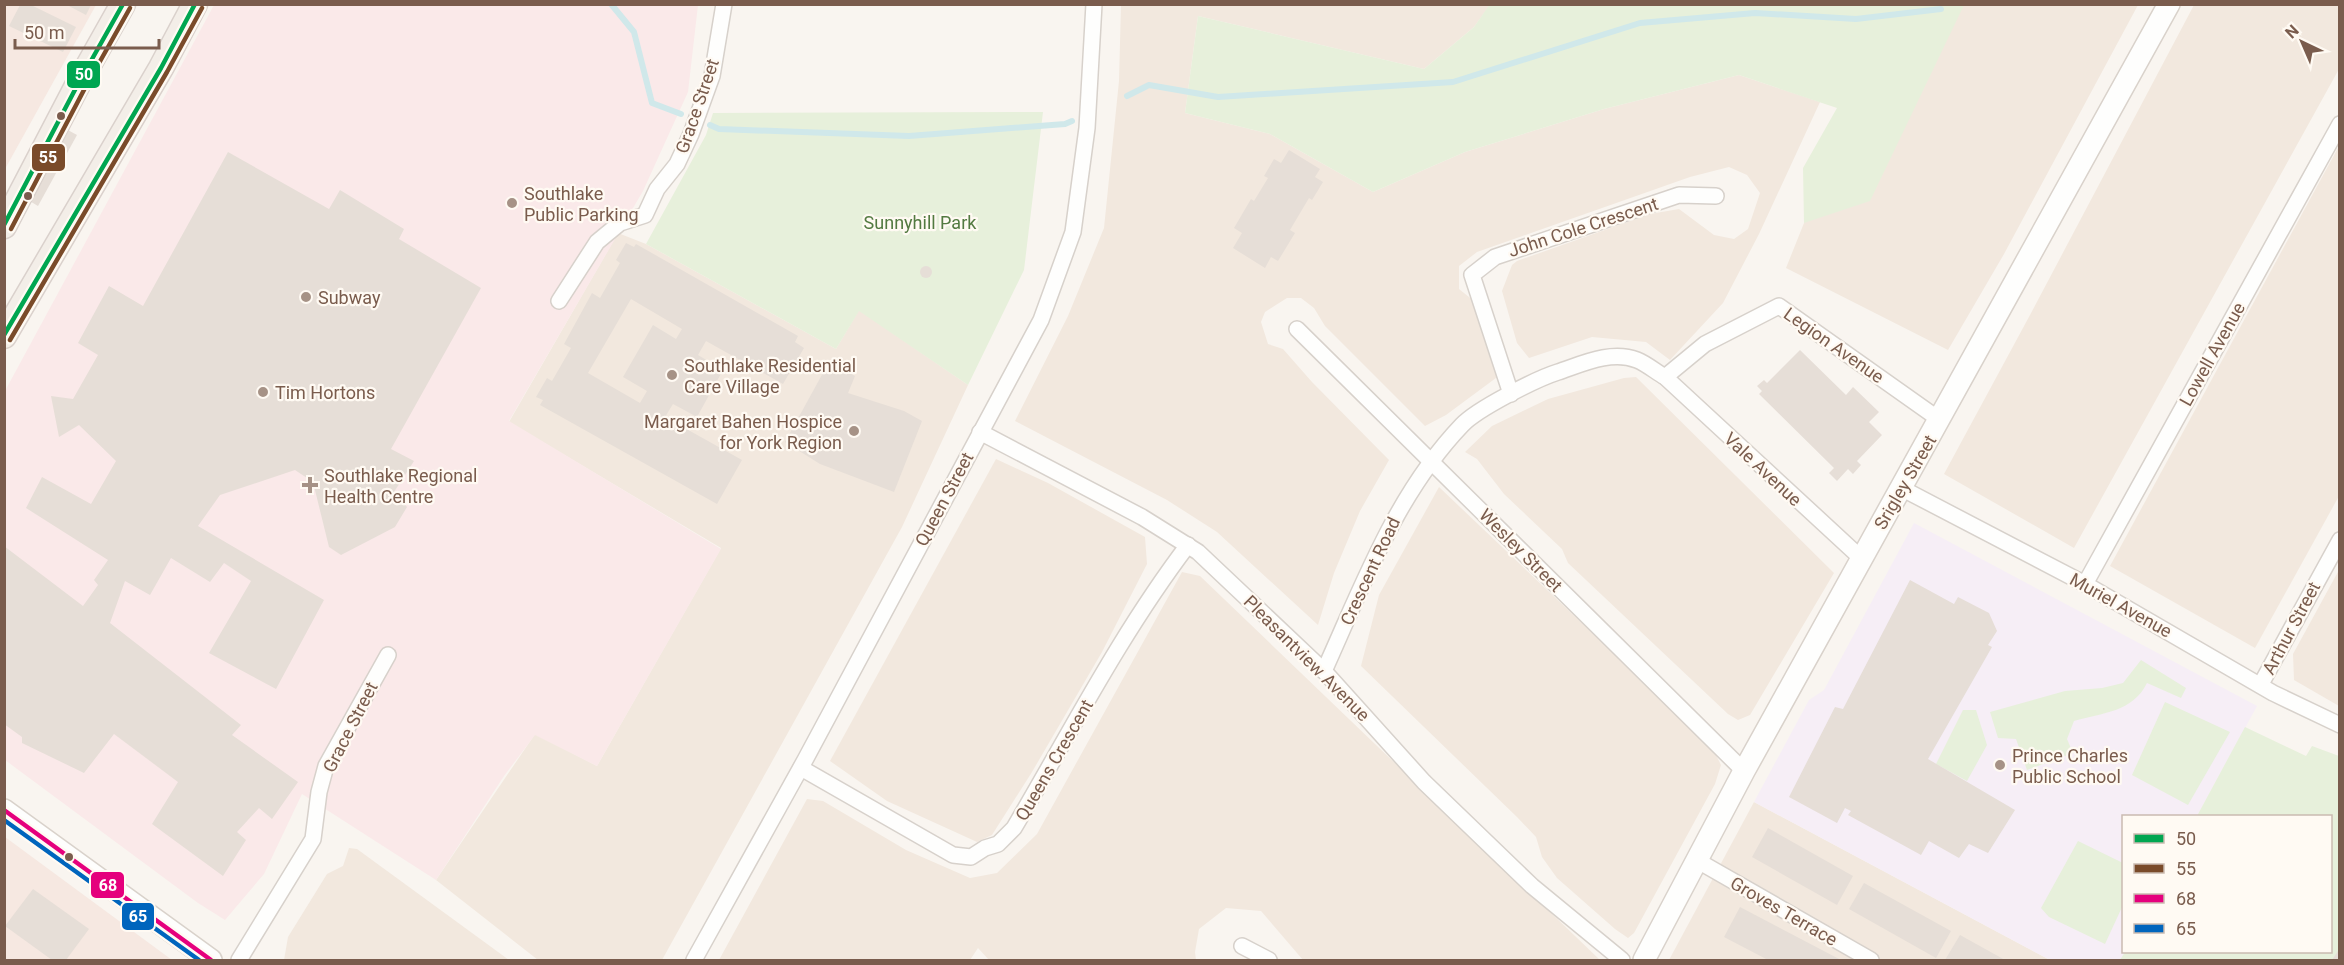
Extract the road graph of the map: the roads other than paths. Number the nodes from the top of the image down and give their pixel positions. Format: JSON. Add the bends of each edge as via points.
{"nodes":[{"id":1,"x":123,"y":4,"type":"edge"},
{"id":2,"x":195,"y":4,"type":"edge"},
{"id":3,"x":724,"y":4,"type":"edge"},
{"id":4,"x":1094,"y":4,"type":"edge"},
{"id":5,"x":2169,"y":4,"type":"edge"},
{"id":6,"x":2340,"y":124,"type":"edge"},
{"id":7,"x":1716,"y":196,"type":"dead end"},
{"id":8,"x":4,"y":226,"type":"edge"},
{"id":9,"x":559,"y":301,"type":"dead end"},
{"id":10,"x":1297,"y":329,"type":"dead end"},
{"id":11,"x":4,"y":336,"type":"edge"},
{"id":12,"x":1665,"y":377,"type":"junction"},
{"id":13,"x":1511,"y":394,"type":"junction"},
{"id":14,"x":1940,"y":420,"type":"junction"},
{"id":15,"x":980,"y":432,"type":"junction"},
{"id":16,"x":1431,"y":460,"type":"junction"},
{"id":17,"x":1901,"y":488,"type":"junction"},
{"id":18,"x":2340,"y":540,"type":"edge"},
{"id":19,"x":1188,"y":545,"type":"junction"},
{"id":20,"x":1862,"y":560,"type":"junction"},
{"id":21,"x":2085,"y":584,"type":"junction"},
{"id":22,"x":388,"y":655,"type":"dead end"},
{"id":23,"x":1324,"y":670,"type":"junction"},
{"id":24,"x":2261,"y":684,"type":"junction"},
{"id":25,"x":2340,"y":725,"type":"edge"},
{"id":26,"x":801,"y":768,"type":"junction"},
{"id":27,"x":1744,"y":771,"type":"junction"},
{"id":28,"x":4,"y":810,"type":"edge"},
{"id":29,"x":1698,"y":861,"type":"junction"},
{"id":30,"x":1242,"y":946,"type":"dead end"},
{"id":31,"x":211,"y":960,"type":"edge"},
{"id":32,"x":239,"y":960,"type":"edge"},
{"id":33,"x":694,"y":960,"type":"edge"},
{"id":34,"x":1269,"y":960,"type":"edge"},
{"id":35,"x":1622,"y":960,"type":"edge"},
{"id":36,"x":1644,"y":960,"type":"edge"},
{"id":37,"x":1871,"y":960,"type":"edge"}],
"edges":[{"from":1,"to":8,"type":"main road"},
{"from":2,"to":11,"type":"main road"},
{"from":3,"to":9,"type":"street","name":"Grace Street","via":[[712,76],[677,164],[657,189],[645,215],[620,223],[597,242]]},
{"from":4,"to":15,"type":"street","name":"Queen Street","via":[[1087,128],[1073,232],[1041,320]]},
{"from":5,"to":14,"type":"street","name":"Srigley Street"},
{"from":6,"to":21,"type":"street","name":"Lowell Avenue"},
{"from":7,"to":13,"type":"street","name":"John Cole Crescent","via":[[1679,195],[1495,256],[1472,275]]},
{"from":10,"to":16,"type":"street","name":"Wesley Street"},
{"from":12,"to":13,"type":"street","name":"Crescent Road","via":[[1637,360],[1596,358],[1548,375]]},
{"from":12,"to":14,"type":"street","name":"Legion Avenue","via":[[1704,344],[1779,306]]},
{"from":12,"to":20,"type":"street","name":"Vale Avenue"},
{"from":13,"to":16,"type":"street","name":"Crescent Road","via":[[1463,423]]},
{"from":14,"to":17,"type":"street","name":"Srigley Street"},
{"from":15,"to":19,"type":"street","name":"Pleasantview Avenue"},
{"from":15,"to":26,"type":"street","name":"Queen Street"},
{"from":16,"to":23,"type":"street","name":"Crescent Road","via":[[1388,528]]},
{"from":16,"to":27,"type":"street","name":"Wesley Street"},
{"from":17,"to":20,"type":"street","name":"Srigley Street"},
{"from":17,"to":21,"type":"street","name":"Muriel Avenue"},
{"from":18,"to":24,"type":"street","name":"Arthur Street"},
{"from":19,"to":23,"type":"street","name":"Pleasantview Avenue"},
{"from":19,"to":26,"type":"street","name":"Queens Crescent","via":[[1158,585],[1014,828],[998,844],[971,857],[952,855]]},
{"from":20,"to":27,"type":"street","name":"Srigley Street"},
{"from":21,"to":24,"type":"street","name":"Muriel Avenue"},
{"from":22,"to":32,"type":"street","name":"Grace Street","via":[[326,766],[313,839]]},
{"from":23,"to":35,"type":"street","name":"Pleasantview Avenue","via":[[1424,782],[1532,886]]},
{"from":24,"to":25,"type":"street","name":"Muriel Avenue"},
{"from":26,"to":33,"type":"street","name":"Queen Street"},
{"from":27,"to":29,"type":"street","name":"Srigley Street"},
{"from":28,"to":31,"type":"street"},
{"from":29,"to":36,"type":"street","name":"Srigley Street"},
{"from":29,"to":37,"type":"street","name":"Groves Terrace"},
{"from":30,"to":34,"type":"street"}]}
